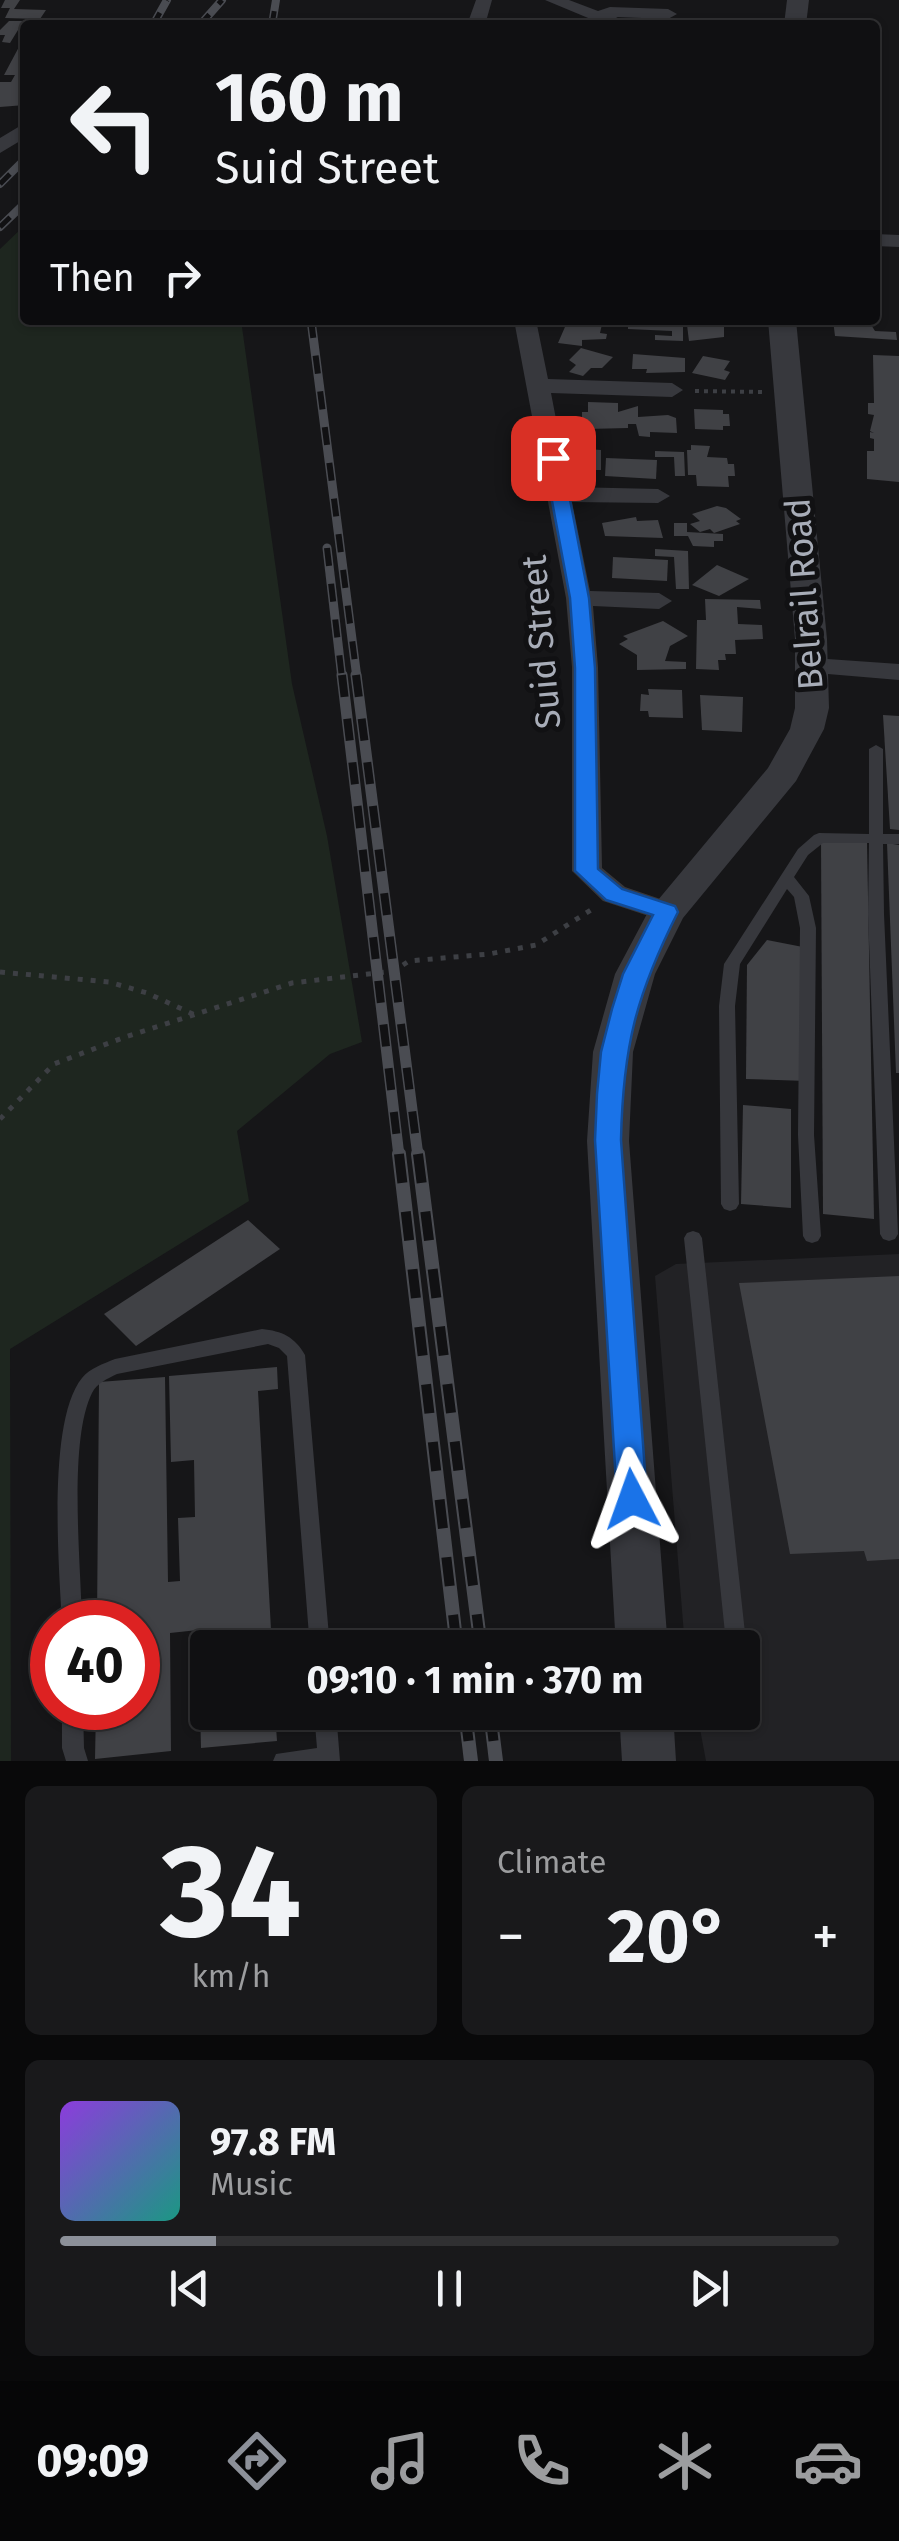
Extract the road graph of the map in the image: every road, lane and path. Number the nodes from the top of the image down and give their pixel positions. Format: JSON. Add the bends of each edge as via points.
{"nodes":[{"id":1,"x":553,"y":0,"type":"edge"},
{"id":2,"x":668,"y":14,"type":"dead end"},
{"id":3,"x":599,"y":17,"type":"junction"},
{"id":4,"x":607,"y":20,"type":"edge"},
{"id":5,"x":525,"y":325,"type":"edge"},
{"id":6,"x":782,"y":325,"type":"edge"},
{"id":7,"x":539,"y":386,"type":"junction"},
{"id":8,"x":672,"y":390,"type":"joint"},
{"id":9,"x":764,"y":392,"type":"dead end"},
{"id":10,"x":560,"y":494,"type":"junction"},
{"id":11,"x":658,"y":496,"type":"dead end"},
{"id":12,"x":580,"y":598,"type":"junction"},
{"id":13,"x":659,"y":601,"type":"dead end"},
{"id":14,"x":813,"y":666,"type":"junction"},
{"id":15,"x":899,"y":672,"type":"edge"},
{"id":16,"x":876,"y":748,"type":"dead end"},
{"id":17,"x":876,"y":837,"type":"junction"},
{"id":18,"x":899,"y":838,"type":"edge"},
{"id":19,"x":786,"y":877,"type":"junction"},
{"id":20,"x":601,"y":904,"type":"dead end"},
{"id":21,"x":667,"y":912,"type":"junction"},
{"id":22,"x":0,"y":972,"type":"edge"},
{"id":23,"x":197,"y":1016,"type":"junction"},
{"id":24,"x":0,"y":1120,"type":"edge"},
{"id":25,"x":730,"y":1204,"type":"dead end"},
{"id":26,"x":889,"y":1234,"type":"dead end"},
{"id":27,"x":812,"y":1236,"type":"dead end"},
{"id":28,"x":693,"y":1238,"type":"dead end"},
{"id":29,"x":72,"y":1600,"type":"edge"},
{"id":30,"x":319,"y":1630,"type":"edge"},
{"id":31,"x":641,"y":1630,"type":"edge"},
{"id":32,"x":735,"y":1630,"type":"edge"},
{"id":33,"x":72,"y":1730,"type":"edge"},
{"id":34,"x":327,"y":1730,"type":"edge"},
{"id":35,"x":647,"y":1730,"type":"edge"},
{"id":36,"x":329,"y":1759,"type":"edge"},
{"id":37,"x":77,"y":1761,"type":"edge"},
{"id":38,"x":284,"y":1761,"type":"edge"},
{"id":39,"x":649,"y":1761,"type":"edge"}],
"edges":[{"from":1,"to":3,"type":"street"},
{"from":2,"to":3,"type":"street"},
{"from":3,"to":4,"type":"street"},
{"from":5,"to":7,"type":"street","name":"Suid Street"},
{"from":6,"to":14,"type":"street","name":"Belrail Road"},
{"from":7,"to":8,"type":"street"},
{"from":7,"to":10,"type":"street","name":"Suid Street"},
{"from":8,"to":9,"type":"path"},
{"from":10,"to":11,"type":"street"},
{"from":10,"to":12,"type":"street","name":"Suid Street"},
{"from":12,"to":13,"type":"street"},
{"from":12,"to":21,"type":"street","name":"Suid Street","via":[[587,871],[614,894]]},
{"from":14,"to":15,"type":"street"},
{"from":14,"to":21,"type":"street","name":"Belrail Road","via":[[812,708],[798,750]]},
{"from":16,"to":17,"type":"lane"},
{"from":17,"to":18,"type":"lane"},
{"from":17,"to":19,"type":"lane","via":[[819,838]]},
{"from":17,"to":26,"type":"lane"},
{"from":19,"to":25,"type":"lane","via":[[732,964]]},
{"from":19,"to":27,"type":"lane","via":[[804,903],[808,928]]},
{"from":20,"to":23,"type":"path","via":[[536,945],[292,983]]},
{"from":21,"to":31,"type":"street","name":"Belrail Road","via":[[635,974],[609,1094]]},
{"from":22,"to":23,"type":"path","via":[[111,983]]},
{"from":23,"to":24,"type":"path","via":[[54,1064]]},
{"from":28,"to":32,"type":"lane"},
{"from":29,"to":30,"type":"lane","via":[[72,1448],[84,1388],[114,1368],[276,1337],[296,1355]]},
{"from":33,"to":37,"type":"lane"},
{"from":34,"to":36,"type":"lane"},
{"from":35,"to":39,"type":"street"},
{"from":36,"to":38,"type":"lane"}]}
